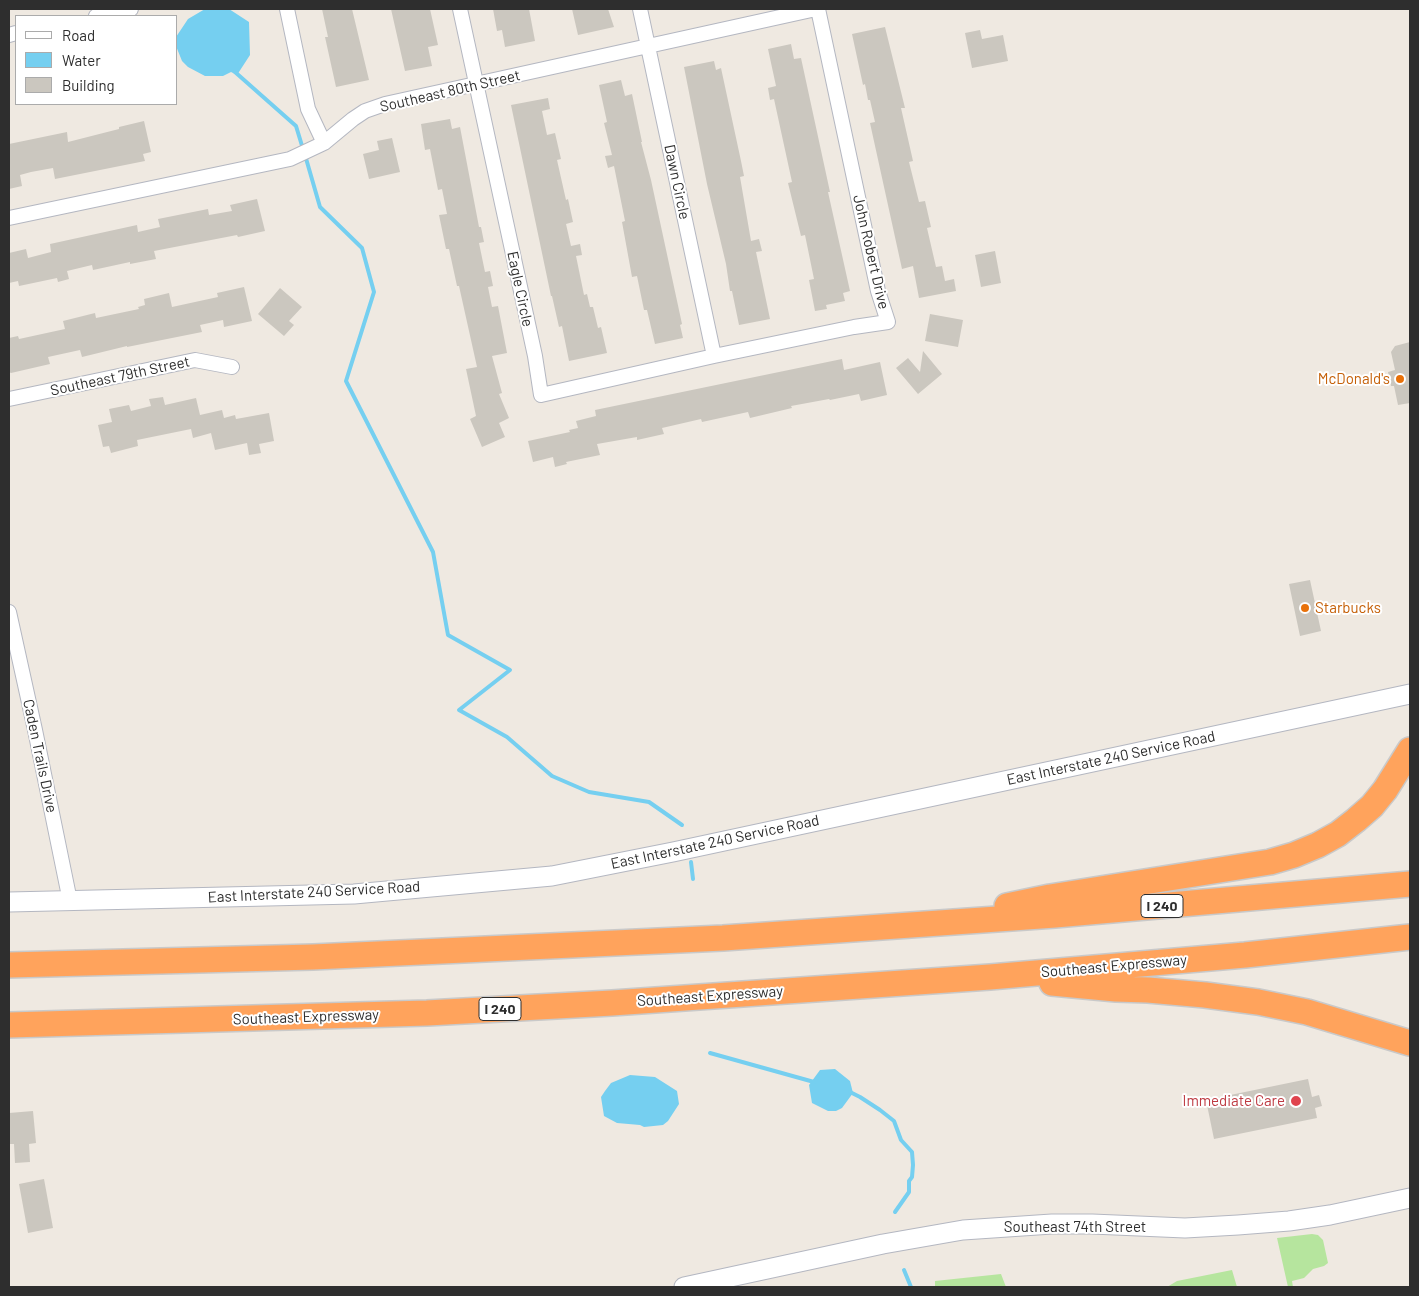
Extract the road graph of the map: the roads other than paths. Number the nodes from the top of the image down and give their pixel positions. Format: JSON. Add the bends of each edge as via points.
{"nodes":[{"id":1,"x":132,"y":9,"type":"edge"},
{"id":2,"x":287,"y":9,"type":"edge"},
{"id":3,"x":460,"y":9,"type":"edge"},
{"id":4,"x":640,"y":9,"type":"edge"},
{"id":5,"x":817,"y":9,"type":"edge"},
{"id":6,"x":101,"y":15,"type":"edge"},
{"id":7,"x":648,"y":45,"type":"junction"},
{"id":8,"x":476,"y":85,"type":"junction"},
{"id":9,"x":318,"y":146,"type":"junction"},
{"id":10,"x":9,"y":218,"type":"edge"},
{"id":11,"x":714,"y":356,"type":"junction"},
{"id":12,"x":232,"y":367,"type":"dead end"},
{"id":13,"x":9,"y":399,"type":"edge"},
{"id":14,"x":9,"y":612,"type":"edge"},
{"id":15,"x":1410,"y":694,"type":"edge"},
{"id":16,"x":1410,"y":750,"type":"edge"},
{"id":17,"x":1410,"y":884,"type":"edge"},
{"id":18,"x":70,"y":901,"type":"junction"},
{"id":19,"x":9,"y":902,"type":"edge"},
{"id":20,"x":914,"y":925,"type":"junction"},
{"id":21,"x":1410,"y":937,"type":"edge"},
{"id":22,"x":9,"y":965,"type":"edge"},
{"id":23,"x":990,"y":977,"type":"junction"},
{"id":24,"x":9,"y":1025,"type":"edge"},
{"id":25,"x":1410,"y":1043,"type":"edge"},
{"id":26,"x":1410,"y":1198,"type":"edge"},
{"id":27,"x":684,"y":1287,"type":"edge"}],
"edges":[{"from":1,"to":6,"type":"street"},
{"from":2,"to":9,"type":"street"},
{"from":3,"to":8,"type":"street","name":"Eagle Circle"},
{"from":4,"to":7,"type":"street","name":"Dawn Circle"},
{"from":5,"to":7,"type":"street","name":"Southeast 80th Street"},
{"from":5,"to":11,"type":"street","name":"John Robert Drive","via":[[878,291],[888,322],[854,326]]},
{"from":7,"to":8,"type":"street","name":"Southeast 80th Street"},
{"from":7,"to":11,"type":"street","name":"Dawn Circle"},
{"from":8,"to":9,"type":"street","name":"Southeast 80th Street","via":[[365,111]]},
{"from":8,"to":11,"type":"street","name":"Eagle Circle","via":[[535,356],[540,395]]},
{"from":9,"to":10,"type":"street","name":"Southeast 80th Street","via":[[290,159],[253,168]]},
{"from":12,"to":13,"type":"street","name":"Southeast 79th Street","via":[[195,360]]},
{"from":14,"to":18,"type":"street","name":"Caden Trails Drive"},
{"from":15,"to":18,"type":"street","name":"East Interstate 240 Service Road","via":[[552,876],[354,894]]},
{"from":16,"to":20,"type":"highway","via":[[1372,806],[1338,834],[1294,855],[1270,862],[1050,896]]},
{"from":17,"to":20,"type":"highway","number":"I 240"},
{"from":18,"to":19,"type":"street","name":"East Interstate 240 Service Road"},
{"from":20,"to":22,"type":"highway","number":"I 240","via":[[532,948]]},
{"from":21,"to":23,"type":"highway","name":"Southeast Expressway","number":"I 240"},
{"from":23,"to":24,"type":"highway","name":"Southeast Expressway","number":"I 240","via":[[427,1012]]},
{"from":23,"to":25,"type":"highway","via":[[1258,1002],[1307,1012]]},
{"from":26,"to":27,"type":"street","name":"Southeast 74th Street","via":[[1330,1215],[1238,1225],[1185,1228],[1052,1224],[963,1230]]}]}
